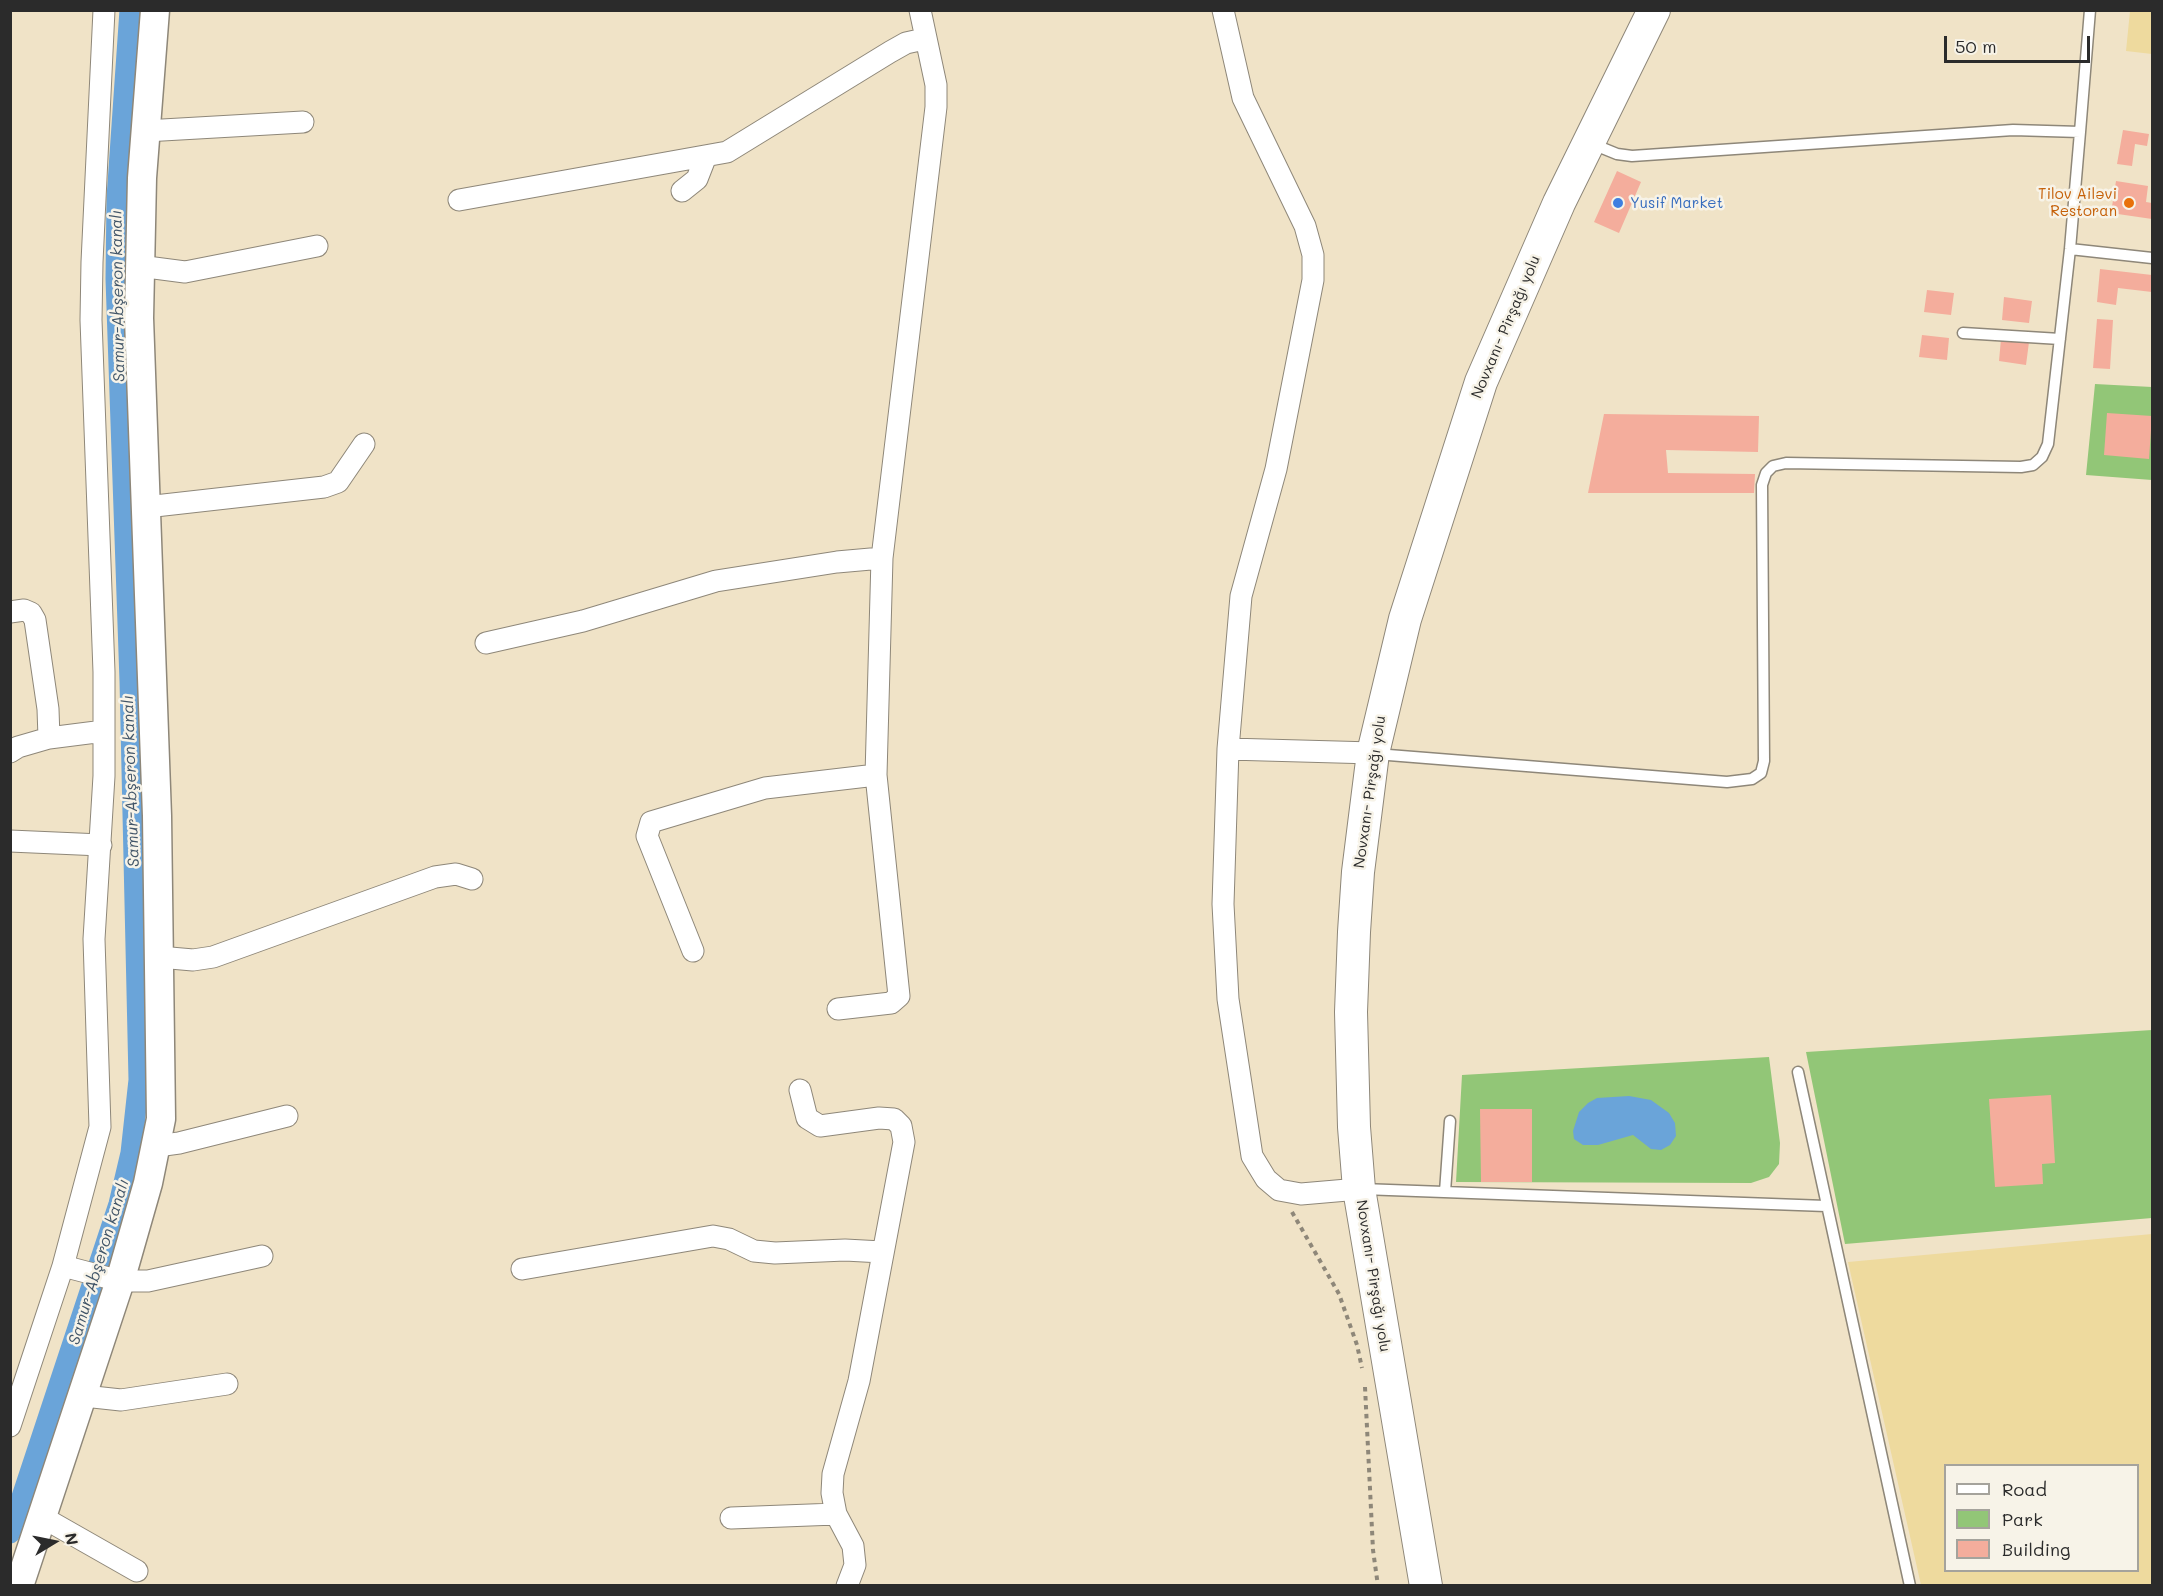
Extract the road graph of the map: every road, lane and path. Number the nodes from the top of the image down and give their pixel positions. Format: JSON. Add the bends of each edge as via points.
{"nodes":[{"id":1,"x":104,"y":10,"type":"edge"},
{"id":2,"x":155,"y":10,"type":"edge"},
{"id":3,"x":920,"y":10,"type":"edge"},
{"id":4,"x":1223,"y":10,"type":"edge"},
{"id":5,"x":1654,"y":10,"type":"edge"},
{"id":6,"x":2090,"y":10,"type":"edge"},
{"id":7,"x":924,"y":39,"type":"junction"},
{"id":8,"x":303,"y":122,"type":"dead end"},
{"id":9,"x":145,"y":131,"type":"junction"},
{"id":10,"x":2080,"y":132,"type":"junction"},
{"id":11,"x":1590,"y":143,"type":"junction"},
{"id":12,"x":706,"y":156,"type":"junction"},
{"id":13,"x":682,"y":190,"type":"dead end"},
{"id":14,"x":459,"y":200,"type":"dead end"},
{"id":15,"x":317,"y":246,"type":"dead end"},
{"id":16,"x":2070,"y":249,"type":"junction"},
{"id":17,"x":2152,"y":258,"type":"edge"},
{"id":18,"x":139,"y":266,"type":"junction"},
{"id":19,"x":1963,"y":333,"type":"dead end"},
{"id":20,"x":2060,"y":339,"type":"junction"},
{"id":21,"x":364,"y":444,"type":"dead end"},
{"id":22,"x":146,"y":507,"type":"junction"},
{"id":23,"x":882,"y":558,"type":"junction"},
{"id":24,"x":10,"y":612,"type":"edge"},
{"id":25,"x":486,"y":644,"type":"dead end"},
{"id":26,"x":104,"y":731,"type":"junction"},
{"id":27,"x":49,"y":738,"type":"junction"},
{"id":28,"x":1228,"y":749,"type":"junction"},
{"id":29,"x":10,"y":752,"type":"edge"},
{"id":30,"x":1373,"y":753,"type":"junction"},
{"id":31,"x":876,"y":775,"type":"junction"},
{"id":32,"x":10,"y":841,"type":"edge"},
{"id":33,"x":101,"y":845,"type":"junction"},
{"id":34,"x":472,"y":879,"type":"dead end"},
{"id":35,"x":693,"y":951,"type":"dead end"},
{"id":36,"x":159,"y":957,"type":"junction"},
{"id":37,"x":838,"y":1009,"type":"dead end"},
{"id":38,"x":1798,"y":1072,"type":"dead end"},
{"id":39,"x":800,"y":1090,"type":"dead end"},
{"id":40,"x":287,"y":1116,"type":"dead end"},
{"id":41,"x":1450,"y":1121,"type":"dead end"},
{"id":42,"x":157,"y":1146,"type":"junction"},
{"id":43,"x":1359,"y":1189,"type":"junction"},
{"id":44,"x":1279,"y":1190,"type":"junction"},
{"id":45,"x":1445,"y":1192,"type":"junction"},
{"id":46,"x":1826,"y":1206,"type":"junction"},
{"id":47,"x":882,"y":1252,"type":"junction"},
{"id":48,"x":262,"y":1256,"type":"dead end"},
{"id":49,"x":63,"y":1266,"type":"junction"},
{"id":50,"x":522,"y":1269,"type":"dead end"},
{"id":51,"x":120,"y":1281,"type":"junction"},
{"id":52,"x":227,"y":1384,"type":"dead end"},
{"id":53,"x":84,"y":1396,"type":"junction"},
{"id":54,"x":10,"y":1426,"type":"edge"},
{"id":55,"x":836,"y":1514,"type":"junction"},
{"id":56,"x":42,"y":1517,"type":"junction"},
{"id":57,"x":731,"y":1518,"type":"dead end"},
{"id":58,"x":137,"y":1571,"type":"dead end"},
{"id":59,"x":19,"y":1586,"type":"edge"},
{"id":60,"x":847,"y":1586,"type":"edge"},
{"id":61,"x":1378,"y":1586,"type":"edge"},
{"id":62,"x":1426,"y":1586,"type":"edge"},
{"id":63,"x":1910,"y":1586,"type":"edge"}],
"edges":[{"from":1,"to":26,"type":"street","via":[[91,309]]},
{"from":2,"to":9,"type":"street"},
{"from":3,"to":7,"type":"street"},
{"from":4,"to":28,"type":"street","via":[[1243,98],[1305,226],[1313,255],[1312,280],[1276,469],[1240,596]]},
{"from":5,"to":11,"type":"main road","name":"Novxanı- Pirşağı yolu"},
{"from":6,"to":10,"type":"lane"},
{"from":7,"to":12,"type":"street","via":[[890,52],[736,147]]},
{"from":7,"to":23,"type":"street","via":[[936,85],[936,107]]},
{"from":8,"to":9,"type":"street"},
{"from":9,"to":18,"type":"street"},
{"from":10,"to":11,"type":"lane","via":[[2013,130],[1632,156]]},
{"from":10,"to":16,"type":"lane"},
{"from":11,"to":30,"type":"main road","name":"Novxanı- Pirşağı yolu","via":[[1559,203],[1474,403],[1404,620]]},
{"from":12,"to":13,"type":"street","via":[[697,178]]},
{"from":12,"to":14,"type":"street"},
{"from":15,"to":18,"type":"street","via":[[185,272]]},
{"from":16,"to":17,"type":"lane"},
{"from":16,"to":20,"type":"lane"},
{"from":18,"to":22,"type":"street"},
{"from":19,"to":20,"type":"lane"},
{"from":20,"to":30,"type":"lane","via":[[2048,444],[2033,465],[1786,463],[1773,466],[1766,473],[1762,485],[1764,761],[1761,773],[1752,779],[1727,782]]},
{"from":21,"to":22,"type":"street","via":[[338,482],[324,487]]},
{"from":22,"to":36,"type":"street"},
{"from":23,"to":25,"type":"street","via":[[716,581],[583,621]]},
{"from":23,"to":31,"type":"street"},
{"from":24,"to":27,"type":"street","via":[[24,610],[35,620]]},
{"from":26,"to":27,"type":"street"},
{"from":26,"to":33,"type":"street"},
{"from":27,"to":29,"type":"street"},
{"from":28,"to":30,"type":"street"},
{"from":28,"to":44,"type":"street","via":[[1223,904],[1228,999],[1252,1156],[1266,1179]]},
{"from":30,"to":43,"type":"main road","name":"Novxanı- Pirşağı yolu","via":[[1358,872],[1351,1012]]},
{"from":31,"to":35,"type":"street","via":[[765,788],[651,822],[647,836]]},
{"from":31,"to":37,"type":"street","via":[[899,996],[891,1003]]},
{"from":32,"to":33,"type":"street"},
{"from":33,"to":49,"type":"street","via":[[94,985],[100,1127]]},
{"from":34,"to":36,"type":"street","via":[[456,874],[435,877],[213,957]]},
{"from":36,"to":42,"type":"street","via":[[162,1095]]},
{"from":38,"to":46,"type":"lane"},
{"from":39,"to":47,"type":"street","via":[[807,1118],[820,1126],[879,1118],[894,1119],[901,1126],[904,1142]]},
{"from":40,"to":42,"type":"street"},
{"from":41,"to":45,"type":"lane"},
{"from":42,"to":51,"type":"street"},
{"from":43,"to":44,"type":"street","via":[[1301,1194]]},
{"from":43,"to":45,"type":"lane"},
{"from":43,"to":62,"type":"main road","name":"Novxanı- Pirşağı yolu"},
{"from":44,"to":61,"type":"path","via":[[1339,1294],[1357,1345],[1365,1388]]},
{"from":45,"to":46,"type":"lane"},
{"from":46,"to":63,"type":"lane"},
{"from":47,"to":50,"type":"street","via":[[774,1253],[754,1251],[712,1236]]},
{"from":47,"to":55,"type":"street","via":[[860,1381],[833,1474]]},
{"from":48,"to":51,"type":"street","via":[[169,1278]]},
{"from":49,"to":51,"type":"street"},
{"from":49,"to":54,"type":"street"},
{"from":51,"to":53,"type":"street"},
{"from":52,"to":53,"type":"street","via":[[121,1400]]},
{"from":53,"to":56,"type":"street"},
{"from":55,"to":57,"type":"street"},
{"from":55,"to":60,"type":"street","via":[[853,1546],[855,1565]]},
{"from":56,"to":58,"type":"street"},
{"from":56,"to":59,"type":"street"}]}
